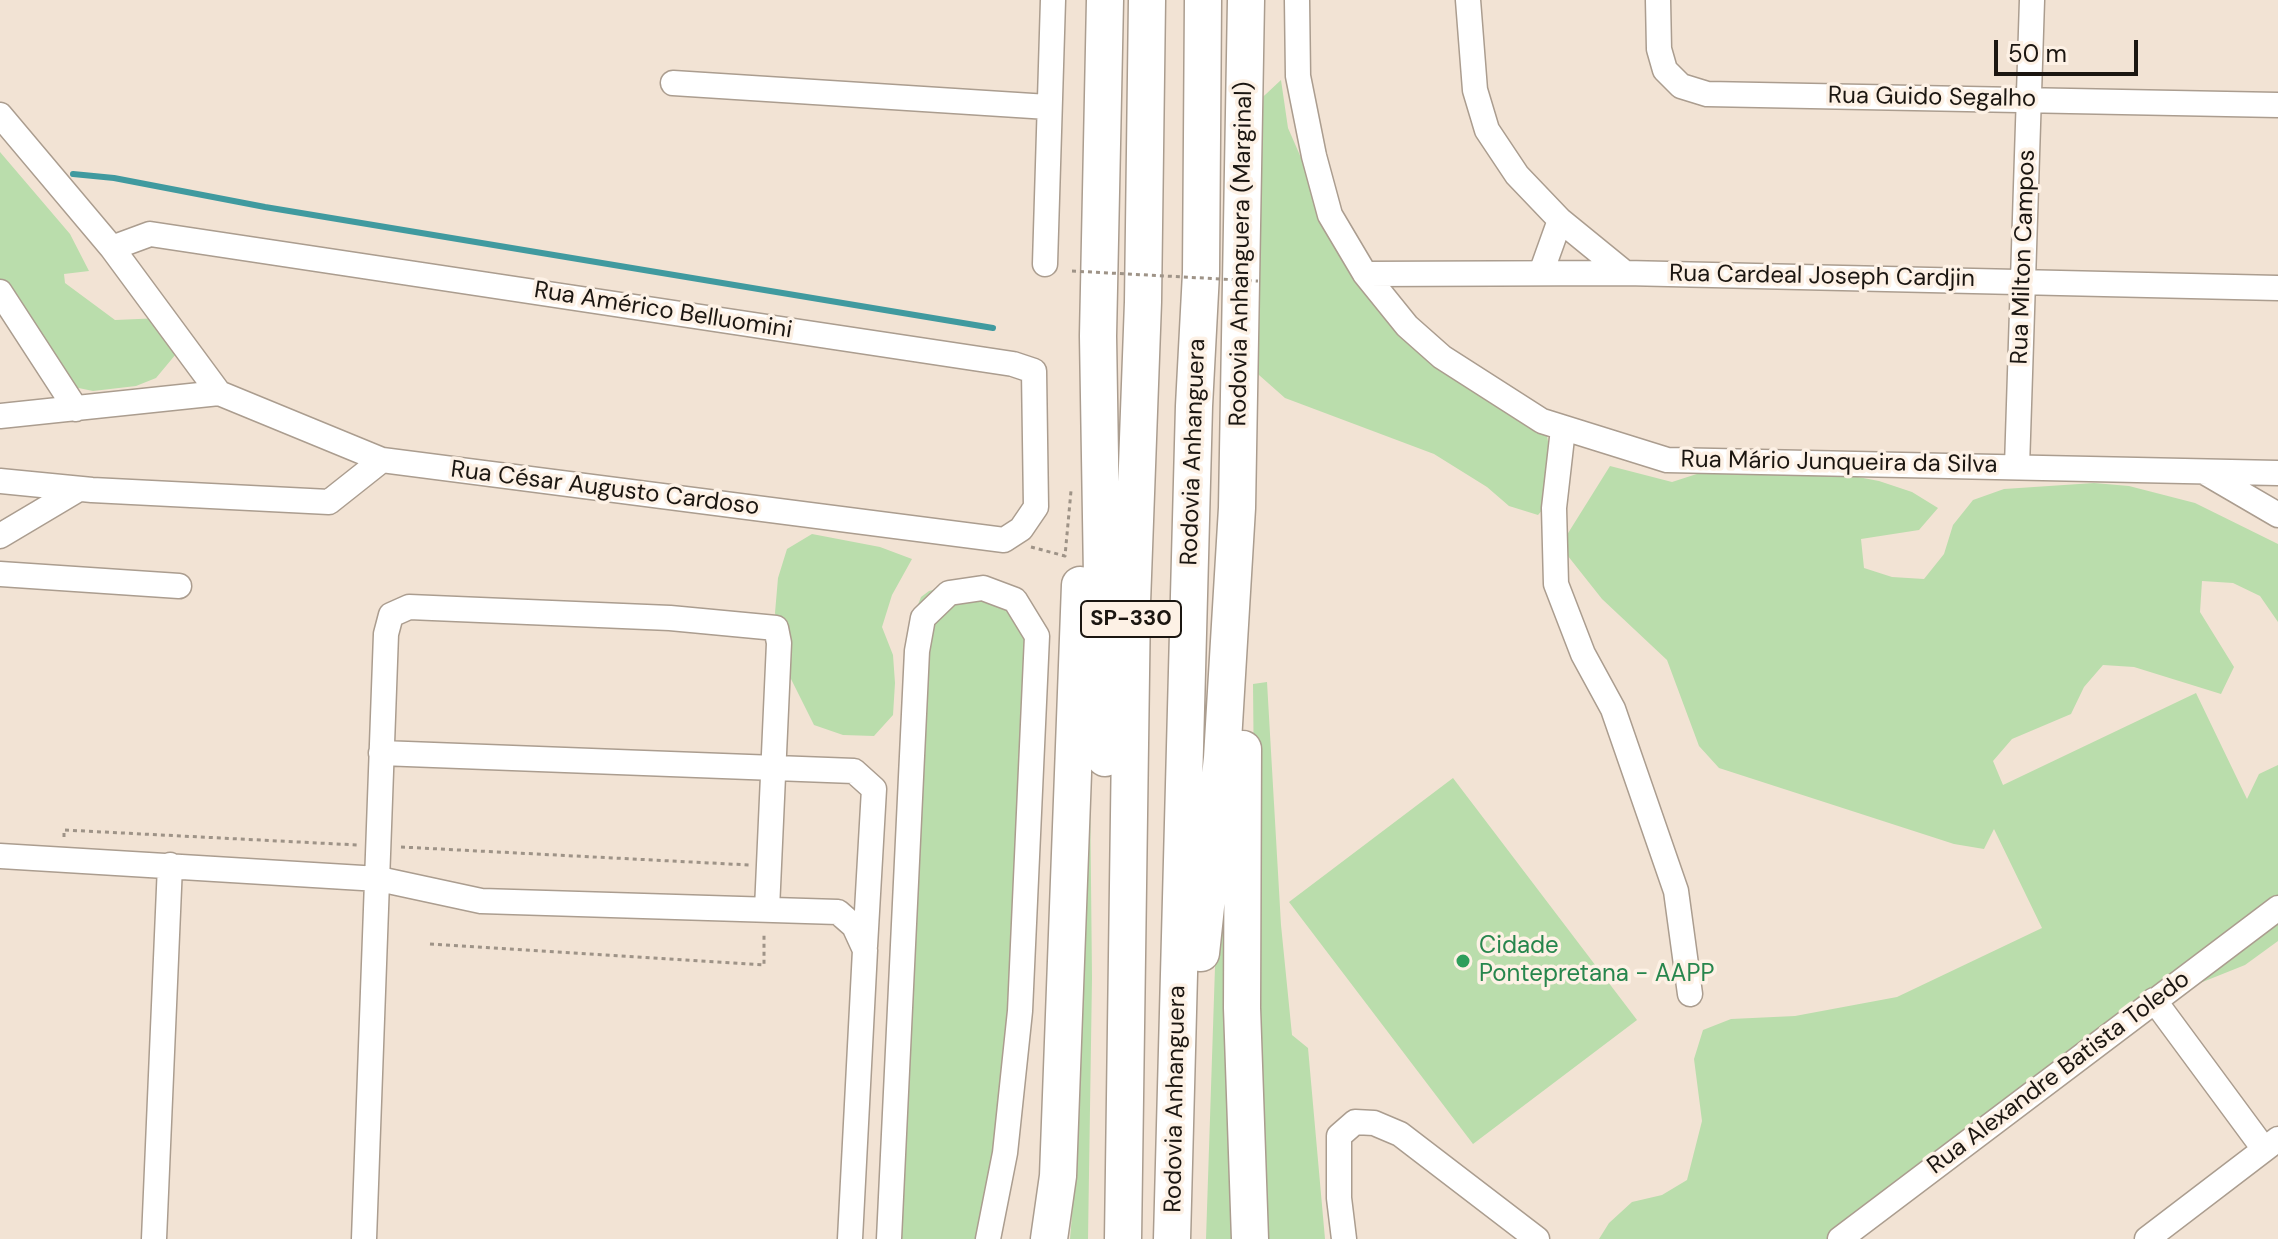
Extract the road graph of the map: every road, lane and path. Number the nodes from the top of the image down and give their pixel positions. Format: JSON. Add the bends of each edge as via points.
{"nodes":[{"id":1,"x":1053,"y":0,"type":"edge"},
{"id":2,"x":1105,"y":0,"type":"edge"},
{"id":3,"x":1147,"y":0,"type":"edge"},
{"id":4,"x":1203,"y":0,"type":"edge"},
{"id":5,"x":1246,"y":0,"type":"edge"},
{"id":6,"x":1297,"y":0,"type":"edge"},
{"id":7,"x":1468,"y":0,"type":"edge"},
{"id":8,"x":1658,"y":0,"type":"edge"},
{"id":9,"x":2032,"y":0,"type":"edge"},
{"id":10,"x":673,"y":83,"type":"dead end"},
{"id":11,"x":2029,"y":100,"type":"junction"},
{"id":12,"x":2278,"y":105,"type":"edge"},
{"id":13,"x":1048,"y":107,"type":"junction"},
{"id":14,"x":0,"y":115,"type":"edge"},
{"id":15,"x":1560,"y":220,"type":"junction"},
{"id":16,"x":112,"y":248,"type":"junction"},
{"id":17,"x":1045,"y":264,"type":"dead end"},
{"id":18,"x":1072,"y":271,"type":"dead end"},
{"id":19,"x":1541,"y":273,"type":"junction"},
{"id":20,"x":1625,"y":273,"type":"junction"},
{"id":21,"x":1365,"y":274,"type":"junction"},
{"id":22,"x":1258,"y":281,"type":"dead end"},
{"id":23,"x":2024,"y":281,"type":"junction"},
{"id":24,"x":2278,"y":288,"type":"edge"},
{"id":25,"x":0,"y":292,"type":"edge"},
{"id":26,"x":1098,"y":336,"type":"junction"},
{"id":27,"x":219,"y":393,"type":"junction"},
{"id":28,"x":76,"y":409,"type":"junction"},
{"id":29,"x":0,"y":416,"type":"edge"},
{"id":30,"x":1563,"y":429,"type":"junction"},
{"id":31,"x":382,"y":460,"type":"junction"},
{"id":32,"x":2017,"y":467,"type":"junction"},
{"id":33,"x":2204,"y":472,"type":"junction"},
{"id":34,"x":2278,"y":473,"type":"edge"},
{"id":35,"x":0,"y":481,"type":"edge"},
{"id":36,"x":79,"y":489,"type":"junction"},
{"id":37,"x":1237,"y":508,"type":"junction"},
{"id":38,"x":2278,"y":515,"type":"edge"},
{"id":39,"x":0,"y":536,"type":"edge"},
{"id":40,"x":1004,"y":540,"type":"junction"},
{"id":41,"x":1065,"y":556,"type":"dead end"},
{"id":42,"x":0,"y":574,"type":"edge"},
{"id":43,"x":179,"y":586,"type":"dead end"},
{"id":44,"x":381,"y":753,"type":"junction"},
{"id":45,"x":774,"y":770,"type":"junction"},
{"id":46,"x":0,"y":856,"type":"edge"},
{"id":47,"x":170,"y":865,"type":"junction"},
{"id":48,"x":379,"y":879,"type":"junction"},
{"id":49,"x":2278,"y":908,"type":"edge"},
{"id":50,"x":767,"y":909,"type":"junction"},
{"id":51,"x":865,"y":950,"type":"junction"},
{"id":52,"x":1690,"y":994,"type":"dead end"},
{"id":53,"x":2154,"y":1000,"type":"junction"},
{"id":54,"x":2271,"y":1144,"type":"edge"},
{"id":55,"x":1172,"y":1236,"type":"edge"},
{"id":56,"x":1534,"y":1238,"type":"edge"},
{"id":57,"x":154,"y":1239,"type":"edge"},
{"id":58,"x":364,"y":1239,"type":"edge"},
{"id":59,"x":850,"y":1239,"type":"edge"},
{"id":60,"x":889,"y":1239,"type":"edge"},
{"id":61,"x":988,"y":1239,"type":"edge"},
{"id":62,"x":1049,"y":1239,"type":"edge"},
{"id":63,"x":1104,"y":1239,"type":"edge"},
{"id":64,"x":1123,"y":1239,"type":"edge"},
{"id":65,"x":1250,"y":1239,"type":"edge"},
{"id":66,"x":1344,"y":1239,"type":"edge"},
{"id":67,"x":1840,"y":1239,"type":"edge"},
{"id":68,"x":2147,"y":1239,"type":"edge"}],
"edges":[{"from":1,"to":13,"type":"street"},
{"from":2,"to":26,"type":"highway"},
{"from":3,"to":64,"type":"highway","number":"SP-330","via":[[1131,618]]},
{"from":4,"to":55,"type":"highway","name":"Rodovia Anhanguera","number":"SP-330","via":[[1201,273]]},
{"from":5,"to":37,"type":"highway","name":"Rodovia Anhanguera (Marginal)"},
{"from":6,"to":21,"type":"street","name":"Rua Mário Junqueira da Silva","via":[[1298,76],[1314,156],[1330,215]]},
{"from":7,"to":15,"type":"street","via":[[1475,90],[1487,130],[1517,175]]},
{"from":8,"to":11,"type":"street","name":"Rua Guido Segalho","via":[[1665,70],[1681,86],[1707,94]]},
{"from":9,"to":11,"type":"street","name":"Rua Milton Campos"},
{"from":10,"to":13,"type":"street"},
{"from":11,"to":12,"type":"street","name":"Rua Guido Segalho"},
{"from":11,"to":23,"type":"street","name":"Rua Milton Campos"},
{"from":13,"to":17,"type":"street"},
{"from":14,"to":16,"type":"street"},
{"from":15,"to":19,"type":"street"},
{"from":15,"to":20,"type":"street"},
{"from":16,"to":27,"type":"street"},
{"from":16,"to":40,"type":"street","name":"Rua Américo Belluomini","via":[[150,234],[1013,364],[1034,371],[1036,507],[1021,529]]},
{"from":18,"to":22,"type":"path","bridge":true},
{"from":19,"to":20,"type":"street","name":"Rua Cardeal Joseph Cardjin"},
{"from":19,"to":21,"type":"street","name":"Rua Cardeal Joseph Cardjin"},
{"from":20,"to":23,"type":"street","name":"Rua Cardeal Joseph Cardjin"},
{"from":21,"to":30,"type":"street","name":"Rua Mário Junqueira da Silva","via":[[1407,326],[1442,357]]},
{"from":23,"to":24,"type":"street","name":"Rua Cardeal Joseph Cardjin"},
{"from":23,"to":32,"type":"street","name":"Rua Milton Campos"},
{"from":25,"to":28,"type":"street"},
{"from":26,"to":62,"type":"highway","via":[[1081,549],[1058,1176]]},
{"from":26,"to":63,"type":"highway","via":[[1107,963]]},
{"from":27,"to":28,"type":"street"},
{"from":27,"to":31,"type":"street","name":"Rua César Augusto Cardoso"},
{"from":28,"to":29,"type":"street"},
{"from":30,"to":32,"type":"street","name":"Rua Mário Junqueira da Silva","via":[[1667,460]]},
{"from":30,"to":52,"type":"street","via":[[1554,508],[1556,584],[1583,654],[1613,709],[1676,891]]},
{"from":31,"to":36,"type":"street","via":[[329,502]]},
{"from":31,"to":40,"type":"street","name":"Rua César Augusto Cardoso"},
{"from":32,"to":33,"type":"street","name":"Rua Mário Junqueira da Silva"},
{"from":33,"to":34,"type":"street","name":"Rua Mário Junqueira da Silva"},
{"from":33,"to":38,"type":"street"},
{"from":35,"to":36,"type":"street"},
{"from":36,"to":39,"type":"street"},
{"from":37,"to":55,"type":"highway","via":[[1222,758]]},
{"from":37,"to":65,"type":"highway","via":[[1242,1024]]},
{"from":40,"to":41,"type":"path"},
{"from":42,"to":43,"type":"street"},
{"from":44,"to":45,"type":"street"},
{"from":44,"to":45,"type":"street","via":[[391,615],[409,607],[654,617],[776,628]]},
{"from":44,"to":48,"type":"street"},
{"from":45,"to":50,"type":"street"},
{"from":45,"to":51,"type":"street","via":[[854,771],[874,789]]},
{"from":46,"to":47,"type":"street"},
{"from":47,"to":48,"type":"street"},
{"from":47,"to":57,"type":"street"},
{"from":48,"to":50,"type":"street","via":[[481,901]]},
{"from":48,"to":58,"type":"street"},
{"from":49,"to":53,"type":"street","name":"Rua Alexandre Batista Toledo"},
{"from":50,"to":51,"type":"street","via":[[838,912],[854,926]]},
{"from":51,"to":59,"type":"street"},
{"from":53,"to":54,"type":"street"},
{"from":53,"to":67,"type":"street","name":"Rua Alexandre Batista Toledo"},
{"from":54,"to":68,"type":"street"},
{"from":56,"to":66,"type":"street","via":[[1400,1134],[1355,1122],[1339,1136]]},
{"from":60,"to":61,"type":"street","via":[[917,651],[923,618],[949,593],[983,588],[1015,600],[1037,636],[1020,1011],[1005,1153]]}]}
